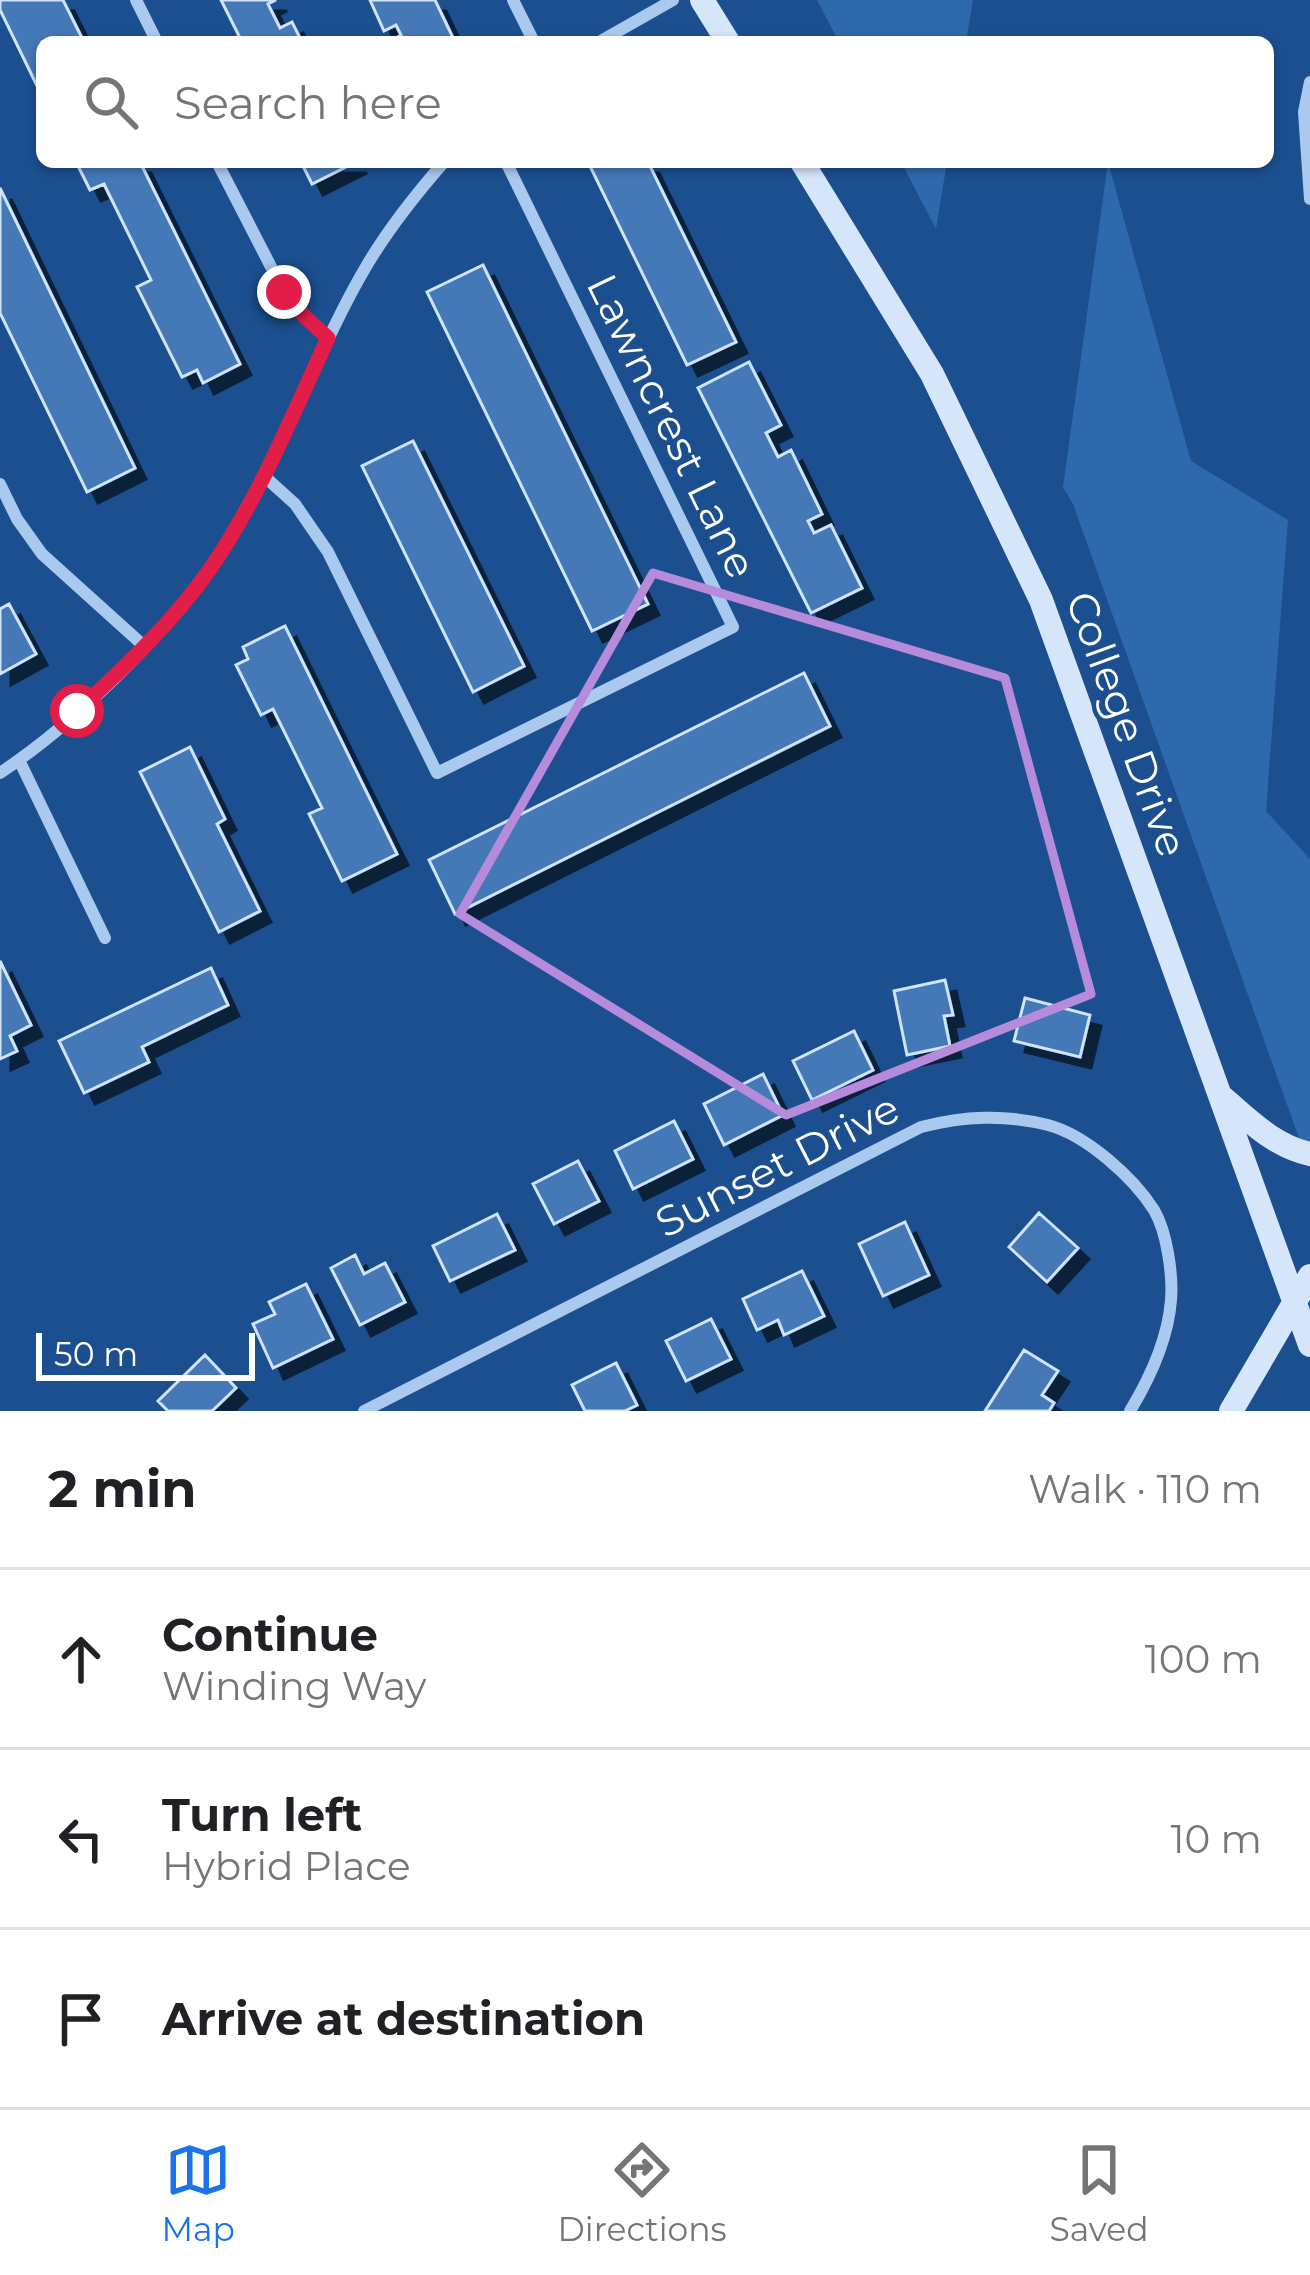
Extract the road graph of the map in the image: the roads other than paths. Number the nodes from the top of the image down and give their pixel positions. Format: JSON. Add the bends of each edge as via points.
{"nodes":[{"id":1,"x":136,"y":0,"type":"edge"},
{"id":2,"x":513,"y":0,"type":"edge"},
{"id":3,"x":673,"y":0,"type":"edge"},
{"id":4,"x":702,"y":0,"type":"edge"},
{"id":5,"x":154,"y":36,"type":"edge"},
{"id":6,"x":531,"y":36,"type":"edge"},
{"id":7,"x":610,"y":36,"type":"edge"},
{"id":8,"x":724,"y":36,"type":"edge"},
{"id":9,"x":1310,"y":82,"type":"edge"},
{"id":10,"x":220,"y":168,"type":"edge"},
{"id":11,"x":439,"y":168,"type":"edge"},
{"id":12,"x":509,"y":168,"type":"edge"},
{"id":13,"x":806,"y":168,"type":"edge"},
{"id":14,"x":1310,"y":200,"type":"edge"},
{"id":15,"x":328,"y":338,"type":"junction"},
{"id":16,"x":264,"y":476,"type":"junction"},
{"id":17,"x":0,"y":484,"type":"edge"},
{"id":18,"x":144,"y":646,"type":"junction"},
{"id":19,"x":19,"y":760,"type":"junction"},
{"id":20,"x":0,"y":772,"type":"edge"},
{"id":21,"x":106,"y":938,"type":"dead end"},
{"id":22,"x":1222,"y":1097,"type":"junction"},
{"id":23,"x":1310,"y":1154,"type":"edge"},
{"id":24,"x":1310,"y":1276,"type":"edge"},
{"id":25,"x":1294,"y":1300,"type":"junction"},
{"id":26,"x":1310,"y":1345,"type":"edge"},
{"id":27,"x":364,"y":1411,"type":"edge"},
{"id":28,"x":1130,"y":1411,"type":"edge"},
{"id":29,"x":1231,"y":1411,"type":"edge"}],
"edges":[{"from":1,"to":5,"type":"street"},
{"from":2,"to":6,"type":"street"},
{"from":3,"to":7,"type":"street"},
{"from":4,"to":8,"type":"main road"},
{"from":9,"to":14,"type":"street"},
{"from":10,"to":15,"type":"street","via":[[284,292]]},
{"from":11,"to":15,"type":"street","via":[[377,250]]},
{"from":12,"to":16,"type":"street","name":"Lawncrest Lane","via":[[734,627],[436,773],[328,552]]},
{"from":13,"to":22,"type":"main road","name":"College Drive","via":[[932,374],[1041,600]]},
{"from":15,"to":16,"type":"street"},
{"from":16,"to":18,"type":"street","via":[[211,568]]},
{"from":17,"to":18,"type":"street","via":[[42,554]]},
{"from":18,"to":19,"type":"street"},
{"from":19,"to":20,"type":"street"},
{"from":19,"to":21,"type":"street"},
{"from":22,"to":23,"type":"main road","via":[[1286,1147]]},
{"from":22,"to":25,"type":"main road","name":"College Drive"},
{"from":24,"to":25,"type":"main road"},
{"from":25,"to":26,"type":"main road","name":"College Drive"},
{"from":25,"to":29,"type":"main road"},
{"from":27,"to":28,"type":"street","name":"Sunset Drive","via":[[921,1127],[986,1116],[1074,1136],[1118,1168],[1155,1212],[1172,1298],[1165,1335]]}]}
